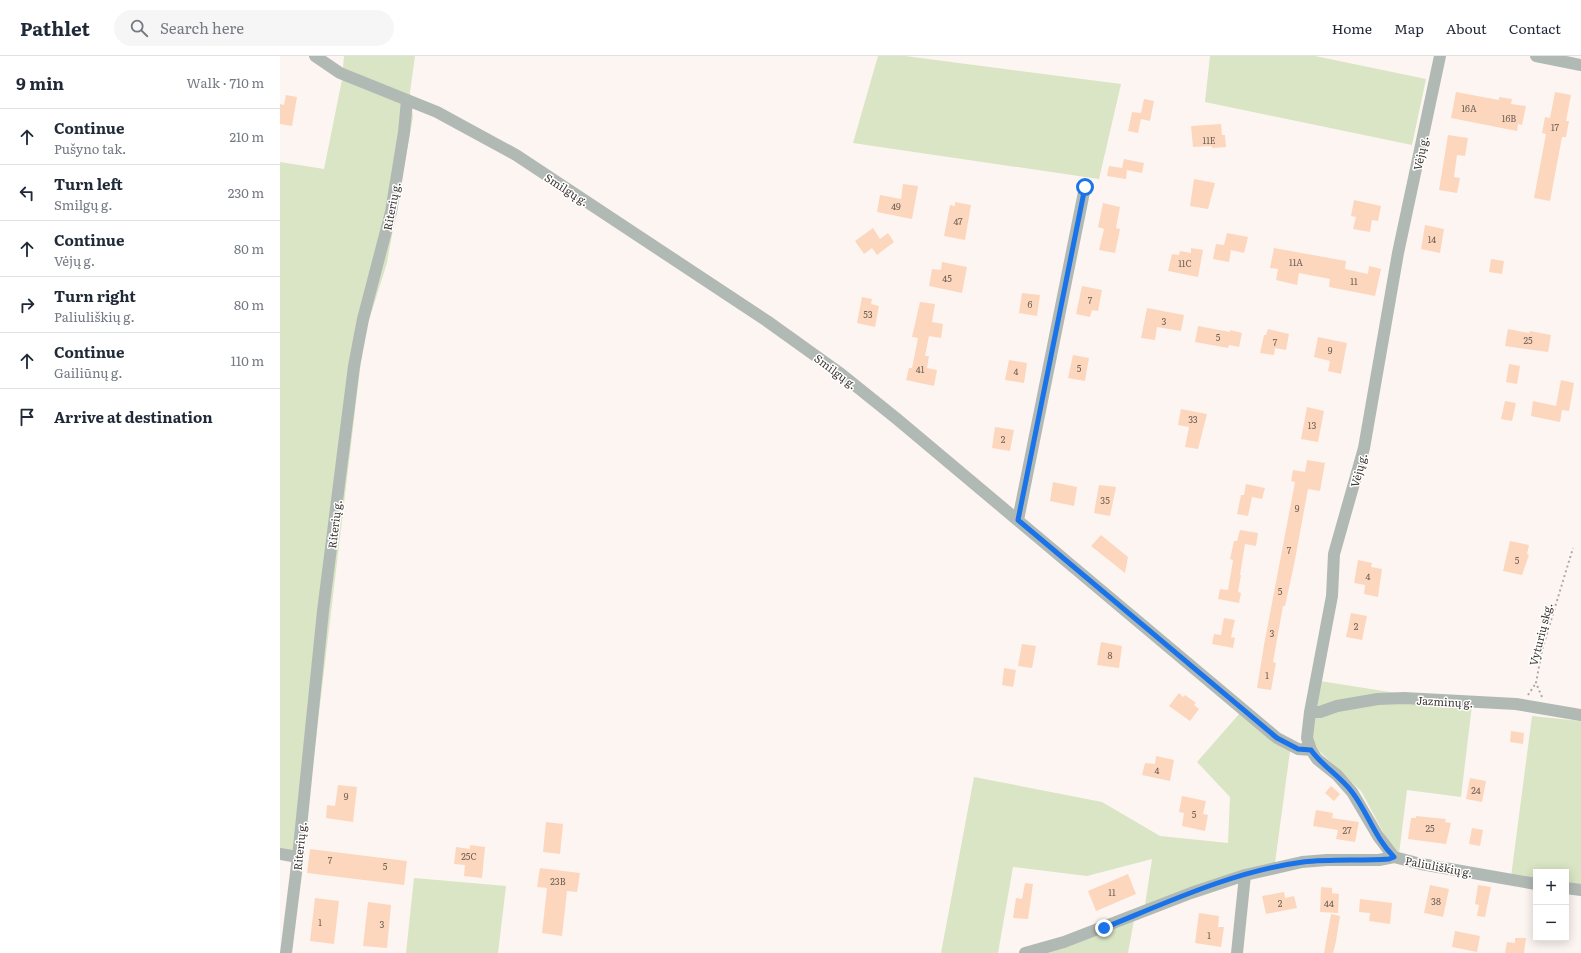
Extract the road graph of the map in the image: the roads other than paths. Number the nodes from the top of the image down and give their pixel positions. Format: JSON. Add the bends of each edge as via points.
{"nodes":[{"id":1,"x":315,"y":56,"type":"edge"},
{"id":2,"x":1440,"y":56,"type":"edge"},
{"id":3,"x":1536,"y":56,"type":"edge"},
{"id":4,"x":1581,"y":65,"type":"edge"},
{"id":5,"x":407,"y":100,"type":"junction"},
{"id":6,"x":1085,"y":187,"type":"dead end"},
{"id":7,"x":1018,"y":520,"type":"junction"},
{"id":8,"x":1310,"y":712,"type":"junction"},
{"id":9,"x":1581,"y":715,"type":"edge"},
{"id":10,"x":1311,"y":750,"type":"junction"},
{"id":11,"x":280,"y":854,"type":"edge"},
{"id":12,"x":298,"y":857,"type":"junction"},
{"id":13,"x":1394,"y":857,"type":"junction"},
{"id":14,"x":1245,"y":875,"type":"junction"},
{"id":15,"x":1533,"y":883,"type":"edge"},
{"id":16,"x":1569,"y":888,"type":"edge"},
{"id":17,"x":1581,"y":890,"type":"edge"},
{"id":18,"x":286,"y":953,"type":"edge"},
{"id":19,"x":1025,"y":953,"type":"edge"},
{"id":20,"x":1237,"y":953,"type":"edge"}],
"edges":[{"from":1,"to":5,"type":"street","name":"Smilgų g.","via":[[340,73]]},
{"from":2,"to":8,"type":"street","name":"Vėjų g.","via":[[1398,253],[1364,448],[1334,554],[1332,596]]},
{"from":3,"to":4,"type":"street"},
{"from":5,"to":7,"type":"street","name":"Smilgų g.","via":[[437,112],[516,155],[767,321],[898,419]]},
{"from":5,"to":12,"type":"street","name":"Riterių g.","via":[[391,212],[363,319],[354,366],[323,611]]},
{"from":6,"to":7,"type":"street"},
{"from":7,"to":10,"type":"street","name":"Smilgų g.","via":[[1277,738],[1298,749]]},
{"from":8,"to":9,"type":"street","name":"Jazminų g.","via":[[1378,699],[1404,698],[1516,704]]},
{"from":8,"to":10,"type":"street","name":"Vėjų g.","via":[[1308,738]]},
{"from":10,"to":13,"type":"street","via":[[1352,792],[1378,836]]},
{"from":11,"to":12,"type":"street"},
{"from":12,"to":18,"type":"street","name":"Riterių g."},
{"from":13,"to":14,"type":"street","name":"Paliuliškių g.","via":[[1302,862]]},
{"from":13,"to":15,"type":"street","name":"Paliuliškių g."},
{"from":14,"to":19,"type":"street","name":"Paliuliškių g.","via":[[1064,942]]},
{"from":14,"to":20,"type":"street"},
{"from":16,"to":17,"type":"street"}]}
